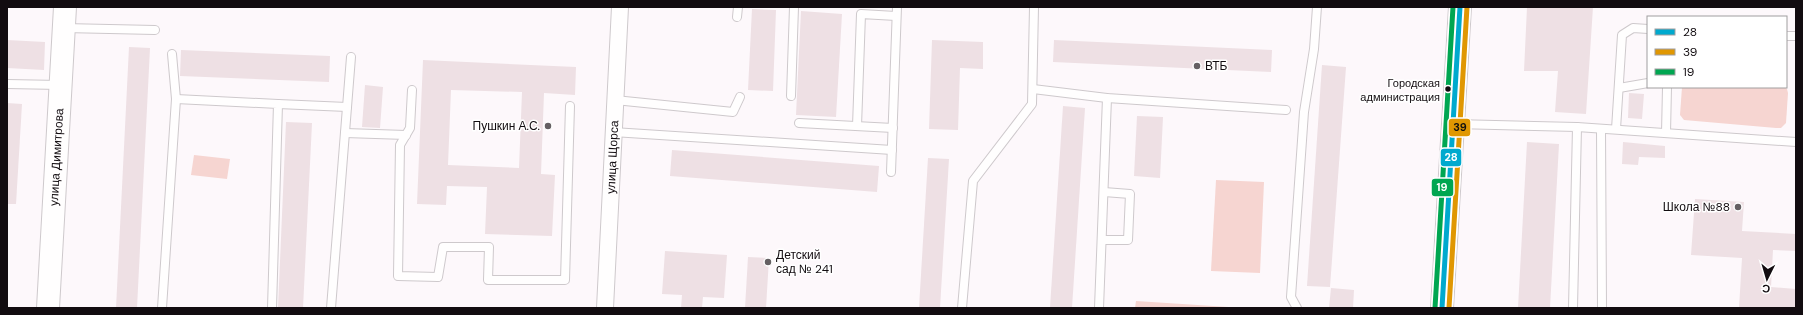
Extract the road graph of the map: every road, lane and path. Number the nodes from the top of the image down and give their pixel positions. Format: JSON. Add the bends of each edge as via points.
{"nodes":[{"id":1,"x":620,"y":7,"type":"edge"},
{"id":2,"x":738,"y":7,"type":"edge"},
{"id":3,"x":794,"y":7,"type":"edge"},
{"id":4,"x":1034,"y":7,"type":"edge"},
{"id":5,"x":1317,"y":7,"type":"edge"},
{"id":6,"x":1460,"y":7,"type":"edge"},
{"id":7,"x":896,"y":11,"type":"edge"},
{"id":8,"x":65,"y":17,"type":"edge"},
{"id":9,"x":737,"y":17,"type":"dead end"},
{"id":10,"x":1647,"y":29,"type":"edge"},
{"id":11,"x":155,"y":30,"type":"dead end"},
{"id":12,"x":172,"y":54,"type":"dead end"},
{"id":13,"x":351,"y":57,"type":"dead end"},
{"id":14,"x":1647,"y":83,"type":"edge"},
{"id":15,"x":7,"y":84,"type":"edge"},
{"id":16,"x":61,"y":85,"type":"junction"},
{"id":17,"x":1619,"y":88,"type":"junction"},
{"id":18,"x":1667,"y":88,"type":"edge"},
{"id":19,"x":1033,"y":89,"type":"junction"},
{"id":20,"x":412,"y":90,"type":"dead end"},
{"id":21,"x":791,"y":96,"type":"dead end"},
{"id":22,"x":740,"y":97,"type":"dead end"},
{"id":23,"x":1107,"y":98,"type":"junction"},
{"id":24,"x":176,"y":99,"type":"junction"},
{"id":25,"x":615,"y":100,"type":"junction"},
{"id":26,"x":278,"y":104,"type":"junction"},
{"id":27,"x":570,"y":106,"type":"dead end"},
{"id":28,"x":347,"y":107,"type":"junction"},
{"id":29,"x":1286,"y":110,"type":"dead end"},
{"id":30,"x":799,"y":123,"type":"dead end"},
{"id":31,"x":1453,"y":124,"type":"junction"},
{"id":32,"x":857,"y":126,"type":"junction"},
{"id":33,"x":893,"y":128,"type":"junction"},
{"id":34,"x":1577,"y":128,"type":"junction"},
{"id":35,"x":1601,"y":129,"type":"junction"},
{"id":36,"x":1616,"y":129,"type":"junction"},
{"id":37,"x":613,"y":132,"type":"junction"},
{"id":38,"x":345,"y":133,"type":"junction"},
{"id":39,"x":1666,"y":133,"type":"junction"},
{"id":40,"x":406,"y":135,"type":"junction"},
{"id":41,"x":1796,"y":142,"type":"edge"},
{"id":42,"x":892,"y":150,"type":"junction"},
{"id":43,"x":891,"y":172,"type":"dead end"},
{"id":44,"x":1104,"y":192,"type":"junction"},
{"id":45,"x":1102,"y":240,"type":"junction"},
{"id":46,"x":48,"y":308,"type":"edge"},
{"id":47,"x":162,"y":308,"type":"edge"},
{"id":48,"x":272,"y":308,"type":"edge"},
{"id":49,"x":332,"y":308,"type":"edge"},
{"id":50,"x":605,"y":308,"type":"edge"},
{"id":51,"x":962,"y":308,"type":"edge"},
{"id":52,"x":1099,"y":308,"type":"edge"},
{"id":53,"x":1297,"y":308,"type":"edge"},
{"id":54,"x":1442,"y":308,"type":"edge"},
{"id":55,"x":1573,"y":308,"type":"edge"},
{"id":56,"x":1602,"y":308,"type":"edge"}],
"edges":[{"from":1,"to":25,"type":"street","name":"улица Щорса"},
{"from":2,"to":9,"type":"lane"},
{"from":3,"to":21,"type":"lane"},
{"from":4,"to":19,"type":"lane"},
{"from":5,"to":53,"type":"lane","via":[[1314,48],[1304,112],[1291,297]]},
{"from":6,"to":31,"type":"main road"},
{"from":7,"to":32,"type":"lane","via":[[861,14]]},
{"from":7,"to":33,"type":"lane"},
{"from":8,"to":11,"type":"lane"},
{"from":8,"to":16,"type":"main road","name":"улица Димитрова"},
{"from":10,"to":17,"type":"lane","via":[[1633,28],[1622,35]]},
{"from":12,"to":24,"type":"lane"},
{"from":13,"to":28,"type":"lane"},
{"from":14,"to":17,"type":"lane"},
{"from":15,"to":16,"type":"lane"},
{"from":16,"to":46,"type":"main road","name":"улица Димитрова"},
{"from":17,"to":36,"type":"lane"},
{"from":18,"to":39,"type":"lane"},
{"from":19,"to":23,"type":"lane"},
{"from":19,"to":51,"type":"lane","via":[[1032,104],[973,181]]},
{"from":20,"to":40,"type":"lane","via":[[410,128]]},
{"from":22,"to":25,"type":"lane","via":[[733,112]]},
{"from":23,"to":29,"type":"lane"},
{"from":23,"to":44,"type":"lane"},
{"from":24,"to":26,"type":"lane"},
{"from":24,"to":47,"type":"lane"},
{"from":25,"to":37,"type":"street","name":"улица Щорса"},
{"from":26,"to":28,"type":"lane"},
{"from":26,"to":48,"type":"lane"},
{"from":27,"to":40,"type":"lane","via":[[564,280],[488,280],[489,247],[443,246],[438,277],[398,276],[400,145]]},
{"from":28,"to":38,"type":"lane"},
{"from":30,"to":32,"type":"lane"},
{"from":31,"to":34,"type":"lane"},
{"from":31,"to":54,"type":"main road"},
{"from":32,"to":33,"type":"lane"},
{"from":33,"to":42,"type":"lane"},
{"from":34,"to":35,"type":"lane"},
{"from":34,"to":55,"type":"lane"},
{"from":35,"to":36,"type":"lane"},
{"from":35,"to":56,"type":"lane"},
{"from":36,"to":39,"type":"lane"},
{"from":37,"to":42,"type":"lane"},
{"from":37,"to":50,"type":"street","name":"улица Щорса"},
{"from":38,"to":40,"type":"lane"},
{"from":38,"to":49,"type":"lane"},
{"from":39,"to":41,"type":"lane"},
{"from":42,"to":43,"type":"lane"},
{"from":44,"to":45,"type":"lane"},
{"from":44,"to":45,"type":"lane","via":[[1130,194],[1128,240]]},
{"from":45,"to":52,"type":"lane"}]}
